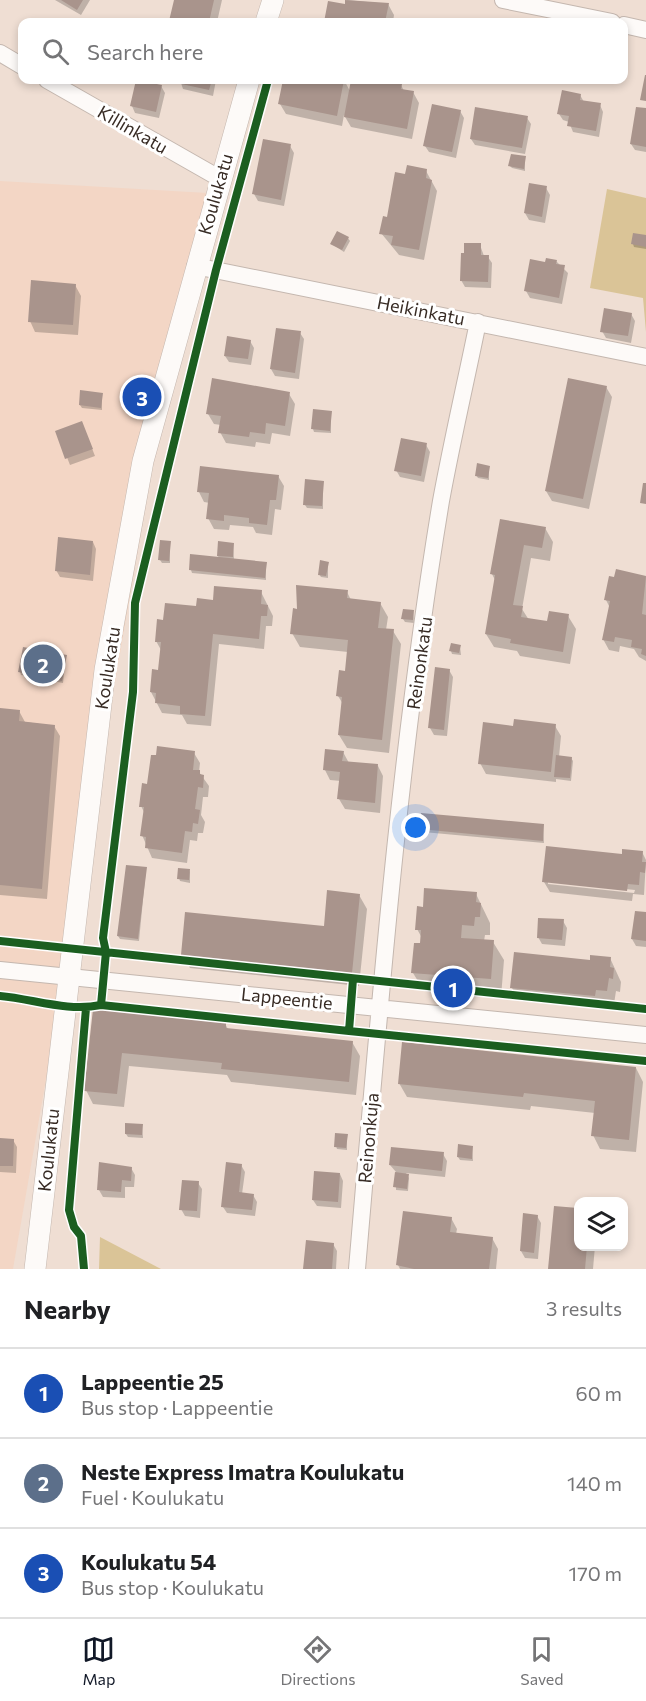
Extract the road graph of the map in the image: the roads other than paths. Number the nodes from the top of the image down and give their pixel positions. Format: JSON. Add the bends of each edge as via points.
{"nodes":[{"id":1,"x":273,"y":0,"type":"edge"},
{"id":2,"x":503,"y":0,"type":"edge"},
{"id":3,"x":267,"y":18,"type":"edge"},
{"id":4,"x":592,"y":18,"type":"edge"},
{"id":5,"x":628,"y":26,"type":"edge"},
{"id":6,"x":646,"y":30,"type":"edge"},
{"id":7,"x":0,"y":53,"type":"edge"},
{"id":8,"x":18,"y":64,"type":"edge"},
{"id":9,"x":54,"y":84,"type":"edge"},
{"id":10,"x":248,"y":84,"type":"edge"},
{"id":11,"x":219,"y":178,"type":"junction"},
{"id":12,"x":195,"y":266,"type":"junction"},
{"id":13,"x":478,"y":322,"type":"junction"},
{"id":14,"x":646,"y":357,"type":"edge"},
{"id":15,"x":0,"y":970,"type":"edge"},
{"id":16,"x":68,"y":976,"type":"junction"},
{"id":17,"x":380,"y":1007,"type":"junction"},
{"id":18,"x":646,"y":1035,"type":"edge"},
{"id":19,"x":35,"y":1269,"type":"edge"},
{"id":20,"x":357,"y":1269,"type":"edge"}],
"edges":[{"from":1,"to":3,"type":"street"},
{"from":2,"to":4,"type":"street"},
{"from":5,"to":6,"type":"street"},
{"from":7,"to":8,"type":"street"},
{"from":9,"to":11,"type":"street","name":"Killinkatu"},
{"from":10,"to":11,"type":"street","name":"Koulukatu"},
{"from":11,"to":12,"type":"street","name":"Koulukatu"},
{"from":12,"to":13,"type":"street","name":"Heikinkatu"},
{"from":12,"to":16,"type":"street","name":"Koulukatu","via":[[143,461],[105,670]]},
{"from":13,"to":14,"type":"street","name":"Heikinkatu"},
{"from":13,"to":17,"type":"street","name":"Reinonkatu","via":[[440,512],[417,675]]},
{"from":15,"to":16,"type":"street","name":"Lappeentie"},
{"from":16,"to":17,"type":"street","name":"Lappeentie"},
{"from":16,"to":19,"type":"street","name":"Koulukatu"},
{"from":17,"to":18,"type":"street","name":"Lappeentie"},
{"from":17,"to":20,"type":"street","name":"Reinonkuja"}]}
